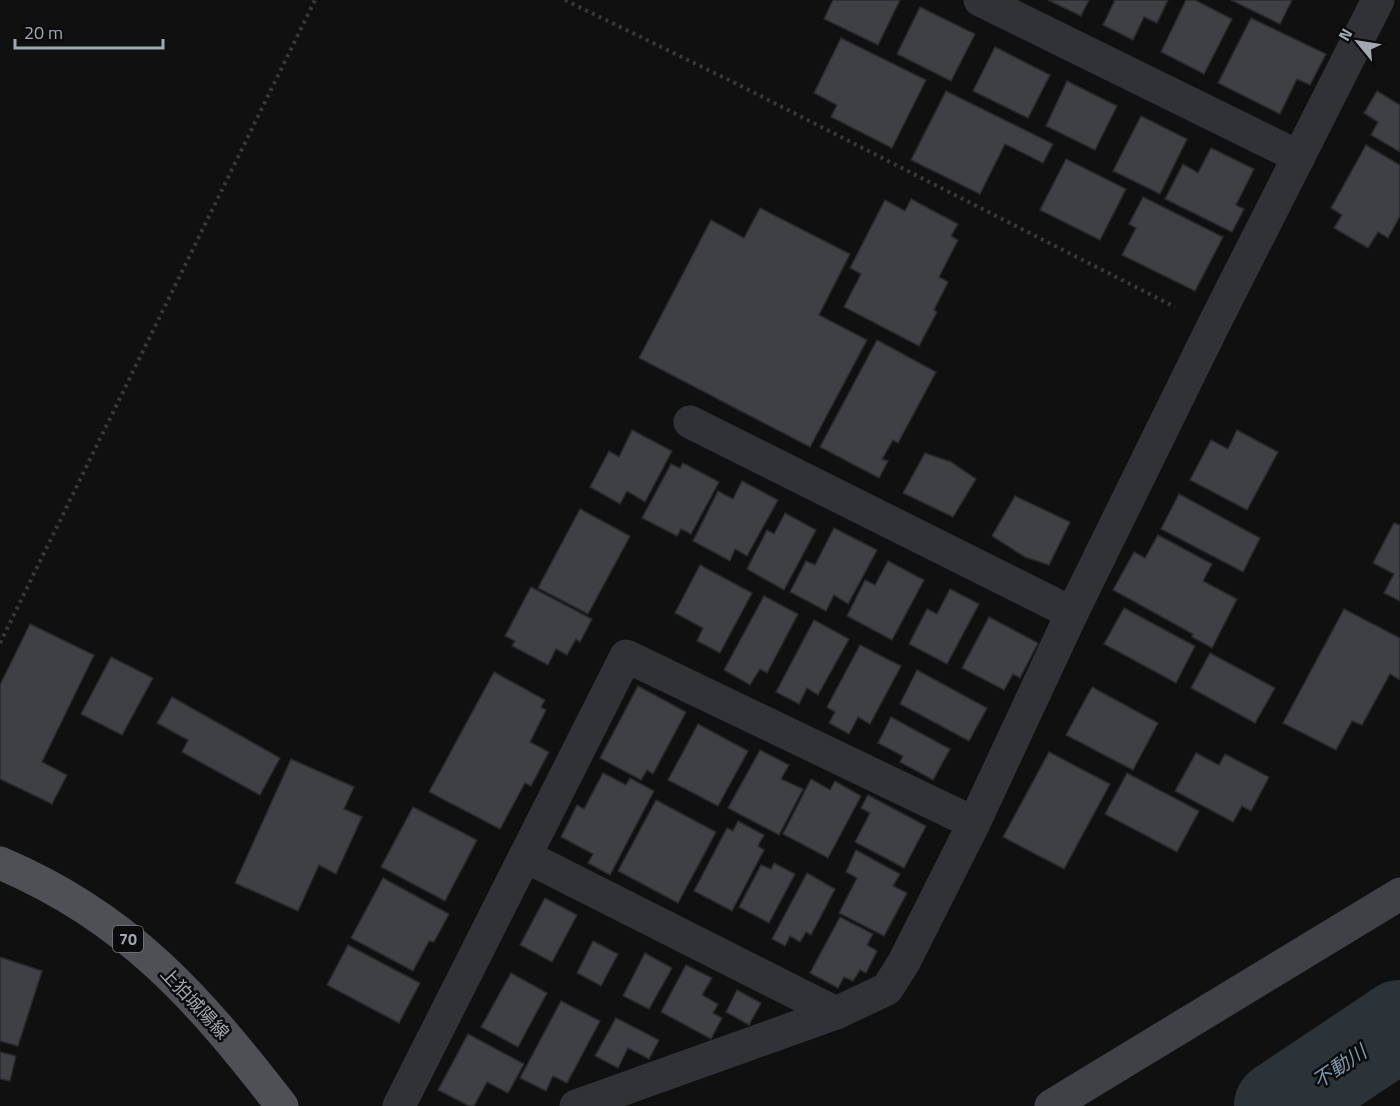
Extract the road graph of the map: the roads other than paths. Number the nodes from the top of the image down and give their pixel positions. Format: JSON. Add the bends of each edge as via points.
{"nodes":[{"id":1,"x":980,"y":0,"type":"edge"},
{"id":2,"x":1378,"y":0,"type":"edge"},
{"id":3,"x":1299,"y":157,"type":"junction"},
{"id":4,"x":690,"y":422,"type":"dead end"},
{"id":5,"x":1072,"y":613,"type":"junction"},
{"id":6,"x":974,"y":823,"type":"junction"},
{"id":7,"x":525,"y":856,"type":"junction"},
{"id":8,"x":0,"y":863,"type":"edge"},
{"id":9,"x":1400,"y":894,"type":"edge"},
{"id":10,"x":836,"y":1012,"type":"junction"},
{"id":11,"x":282,"y":1106,"type":"edge"},
{"id":12,"x":399,"y":1106,"type":"edge"},
{"id":13,"x":576,"y":1106,"type":"edge"},
{"id":14,"x":1051,"y":1106,"type":"edge"}],
"edges":[{"from":1,"to":3,"type":"street"},
{"from":2,"to":3,"type":"street"},
{"from":3,"to":5,"type":"street"},
{"from":4,"to":5,"type":"street"},
{"from":5,"to":6,"type":"street"},
{"from":6,"to":7,"type":"street","via":[[626,656]]},
{"from":6,"to":10,"type":"street","via":[[887,988]]},
{"from":7,"to":10,"type":"street"},
{"from":7,"to":12,"type":"street"},
{"from":8,"to":11,"type":"main road","name":"上狛城陽線","number":"70","via":[[82,904],[131,940],[199,1005]]},
{"from":9,"to":14,"type":"street"},
{"from":10,"to":13,"type":"street"}]}
